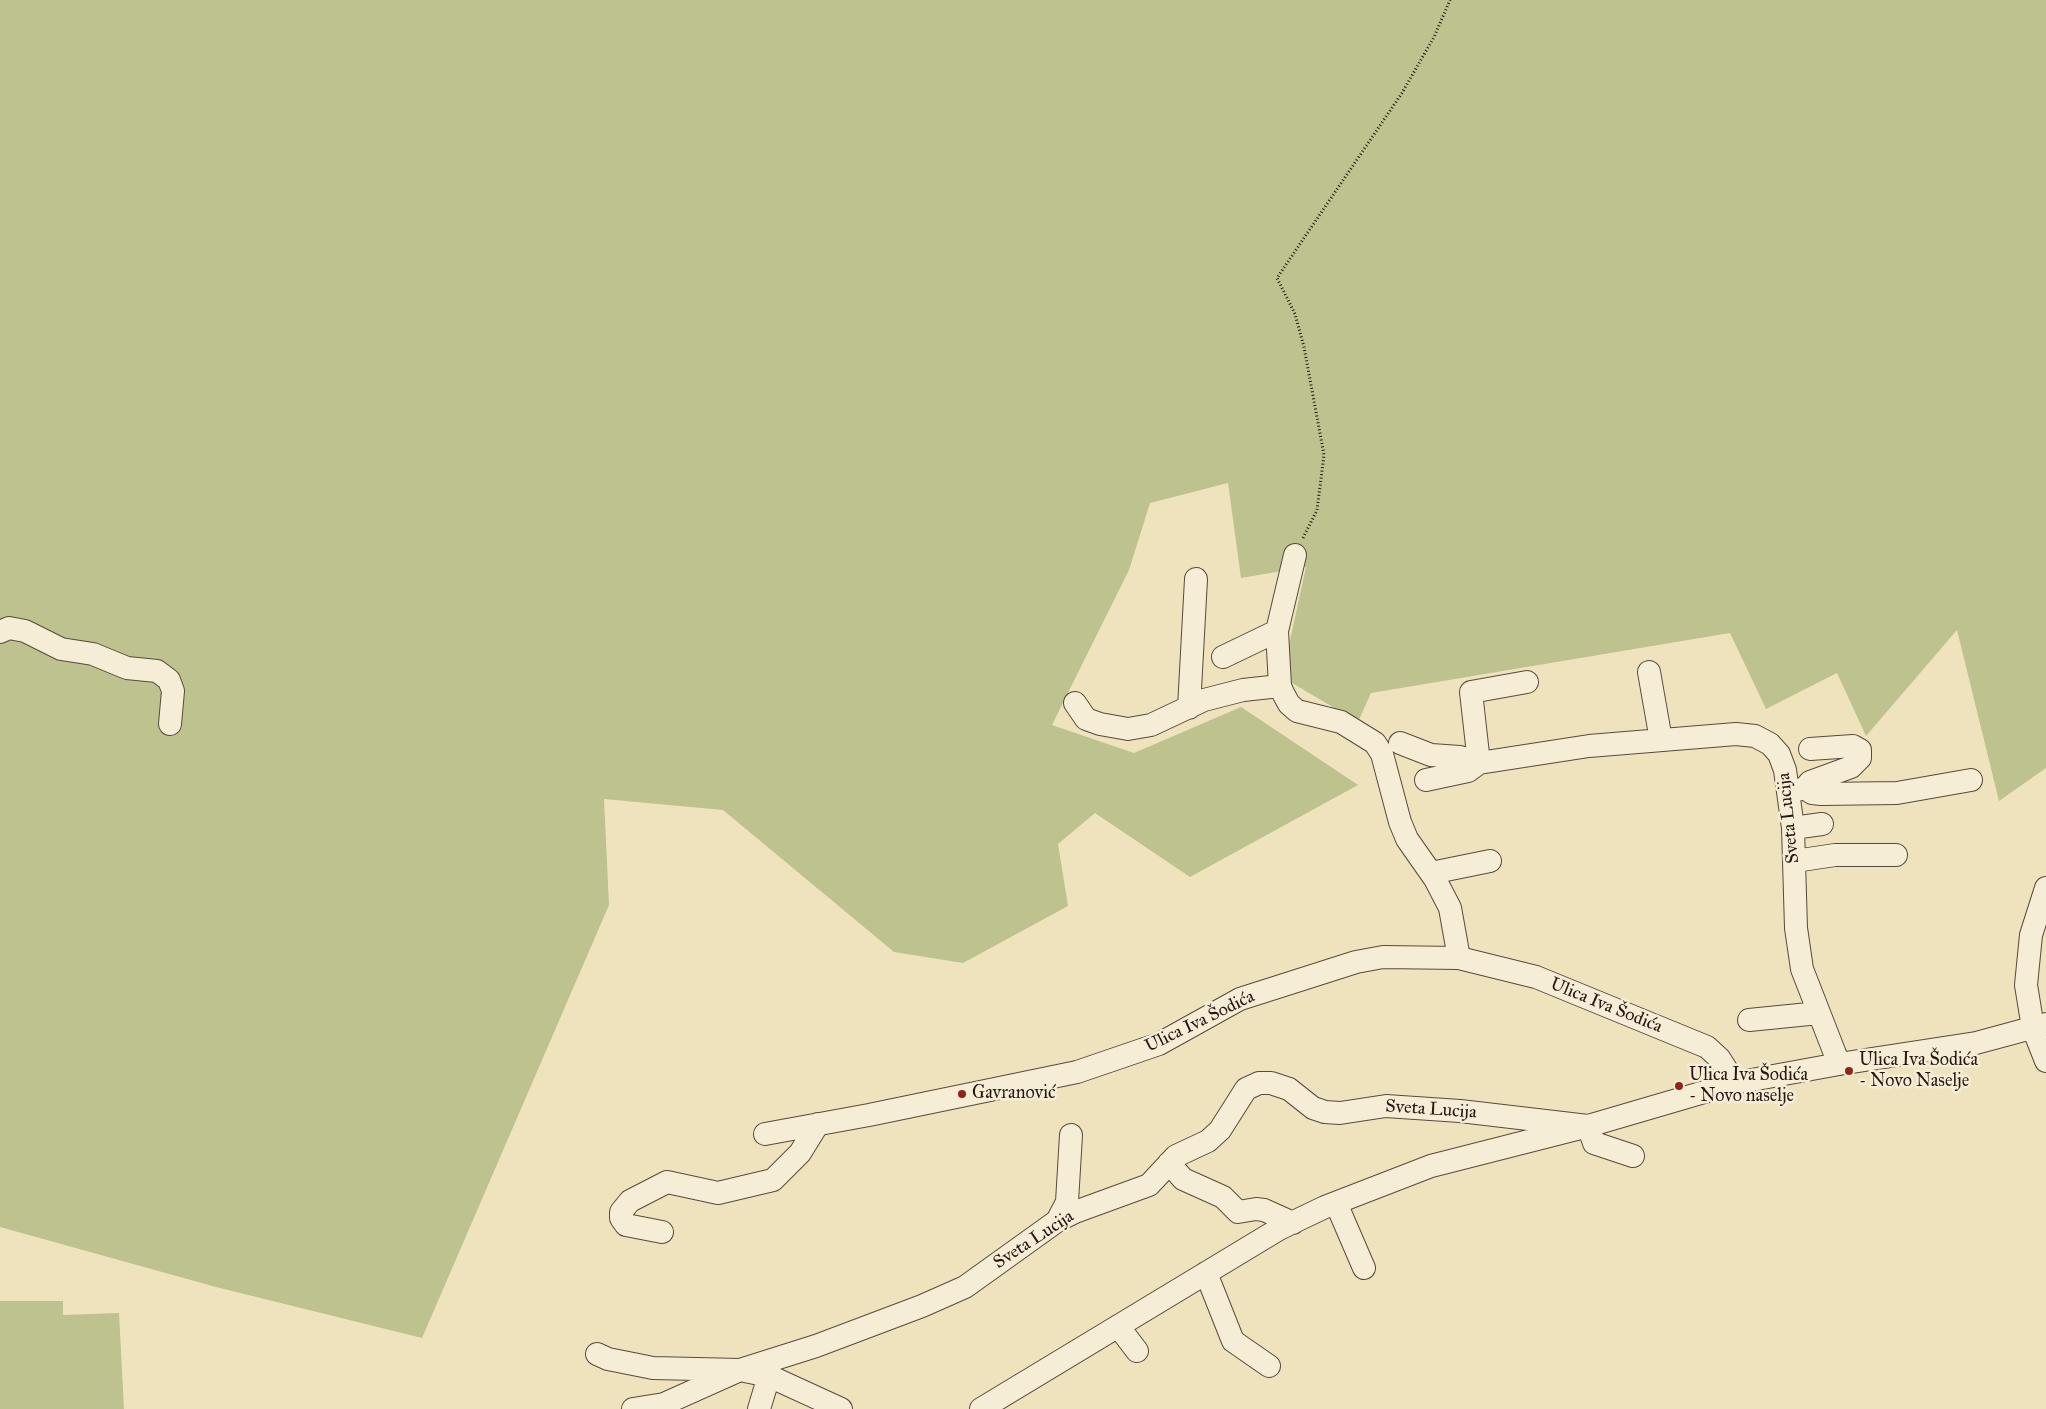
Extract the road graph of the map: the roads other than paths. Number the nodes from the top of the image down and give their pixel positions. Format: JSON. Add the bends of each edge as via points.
{"nodes":[{"id":1,"x":1295,"y":555,"type":"road end"},
{"id":2,"x":1196,"y":579,"type":"dead end"},
{"id":3,"x":1277,"y":631,"type":"junction"},
{"id":4,"x":0,"y":632,"type":"edge"},
{"id":5,"x":1223,"y":657,"type":"dead end"},
{"id":6,"x":1657,"y":677,"type":"dead end"},
{"id":7,"x":1527,"y":682,"type":"dead end"},
{"id":8,"x":1280,"y":686,"type":"junction"},
{"id":9,"x":1074,"y":703,"type":"dead end"},
{"id":10,"x":1189,"y":708,"type":"junction"},
{"id":11,"x":170,"y":724,"type":"dead end"},
{"id":12,"x":1667,"y":740,"type":"junction"},
{"id":13,"x":1400,"y":744,"type":"dead end"},
{"id":14,"x":1810,"y":750,"type":"dead end"},
{"id":15,"x":1479,"y":763,"type":"junction"},
{"id":16,"x":1426,"y":780,"type":"dead end"},
{"id":17,"x":1971,"y":780,"type":"dead end"},
{"id":18,"x":1796,"y":790,"type":"junction"},
{"id":19,"x":1822,"y":824,"type":"dead end"},
{"id":20,"x":1793,"y":828,"type":"junction"},
{"id":21,"x":1896,"y":856,"type":"dead end"},
{"id":22,"x":1490,"y":861,"type":"dead end"},
{"id":23,"x":1794,"y":861,"type":"junction"},
{"id":24,"x":1430,"y":873,"type":"junction"},
{"id":25,"x":2046,"y":888,"type":"edge"},
{"id":26,"x":1459,"y":958,"type":"junction"},
{"id":27,"x":1819,"y":1014,"type":"junction"},
{"id":28,"x":1748,"y":1020,"type":"dead end"},
{"id":29,"x":2040,"y":1026,"type":"edge"},
{"id":30,"x":2046,"y":1061,"type":"edge"},
{"id":31,"x":1839,"y":1064,"type":"junction"},
{"id":32,"x":1734,"y":1083,"type":"junction"},
{"id":33,"x":818,"y":1124,"type":"junction"},
{"id":34,"x":1588,"y":1126,"type":"junction"},
{"id":35,"x":765,"y":1134,"type":"dead end"},
{"id":36,"x":1071,"y":1135,"type":"dead end"},
{"id":37,"x":1633,"y":1156,"type":"dead end"},
{"id":38,"x":1169,"y":1163,"type":"junction"},
{"id":39,"x":1336,"y":1203,"type":"junction"},
{"id":40,"x":1057,"y":1221,"type":"junction"},
{"id":41,"x":1293,"y":1222,"type":"junction"},
{"id":42,"x":662,"y":1232,"type":"dead end"},
{"id":43,"x":1364,"y":1268,"type":"dead end"},
{"id":44,"x":1206,"y":1273,"type":"junction"},
{"id":45,"x":1118,"y":1326,"type":"junction"},
{"id":46,"x":1138,"y":1351,"type":"dead end"},
{"id":47,"x":596,"y":1354,"type":"dead end"},
{"id":48,"x":1269,"y":1366,"type":"dead end"},
{"id":49,"x":740,"y":1370,"type":"junction"},
{"id":50,"x":769,"y":1376,"type":"junction"},
{"id":51,"x":633,"y":1409,"type":"edge"},
{"id":52,"x":758,"y":1409,"type":"edge"},
{"id":53,"x":842,"y":1409,"type":"edge"},
{"id":54,"x":981,"y":1409,"type":"edge"}],
"edges":[{"from":1,"to":3,"type":"street"},
{"from":2,"to":10,"type":"street"},
{"from":3,"to":5,"type":"street"},
{"from":3,"to":8,"type":"street"},
{"from":4,"to":11,"type":"street","via":[[9,628],[25,630],[61,649],[94,654],[128,668],[157,671],[169,680],[173,691]]},
{"from":6,"to":12,"type":"street"},
{"from":7,"to":15,"type":"street","via":[[1471,692]]},
{"from":8,"to":10,"type":"street","via":[[1243,690],[1204,700]]},
{"from":8,"to":24,"type":"street","via":[[1288,704],[1297,711],[1341,722],[1375,743],[1382,754],[1407,839]]},
{"from":9,"to":10,"type":"street","via":[[1086,719],[1128,729],[1150,725]]},
{"from":12,"to":15,"type":"street","name":"Sveta Lucija","via":[[1589,746]]},
{"from":12,"to":18,"type":"street","name":"Sveta Lucija","via":[[1736,734],[1755,736],[1770,744],[1779,754]]},
{"from":13,"to":15,"type":"street","via":[[1431,755],[1460,757]]},
{"from":14,"to":18,"type":"street","via":[[1853,746],[1860,750],[1860,758],[1851,766]]},
{"from":15,"to":16,"type":"street","via":[[1468,771]]},
{"from":17,"to":18,"type":"street","via":[[1897,793],[1821,794]]},
{"from":18,"to":20,"type":"street","name":"Sveta Lucija"},
{"from":19,"to":20,"type":"street"},
{"from":20,"to":23,"type":"street","name":"Sveta Lucija"},
{"from":21,"to":23,"type":"street","via":[[1835,855]]},
{"from":22,"to":24,"type":"street"},
{"from":23,"to":27,"type":"street","name":"Sveta Lucija","via":[[1796,928],[1802,969]]},
{"from":24,"to":26,"type":"street","via":[[1450,908]]},
{"from":25,"to":29,"type":"street","via":[[2031,935],[2026,977]]},
{"from":26,"to":32,"type":"street","name":"Ulica Iva Šodića","via":[[1536,977],[1707,1047],[1719,1058]]},
{"from":26,"to":33,"type":"street","name":"Ulica Iva Šodića","via":[[1383,957],[1356,962],[1240,999],[1159,1044],[1077,1072]]},
{"from":27,"to":28,"type":"street"},
{"from":27,"to":31,"type":"street","name":"Sveta Lucija"},
{"from":29,"to":30,"type":"street"},
{"from":29,"to":31,"type":"street","name":"Sveta Lucija","via":[[1976,1043]]},
{"from":31,"to":32,"type":"street","name":"Sveta Lucija"},
{"from":32,"to":34,"type":"street","name":"Sveta Lucija"},
{"from":33,"to":35,"type":"street","name":"Ulica Iva Šodića"},
{"from":33,"to":42,"type":"street","via":[[800,1153],[773,1180],[718,1193],[668,1182],[630,1201],[622,1212],[621,1218],[626,1225]]},
{"from":34,"to":37,"type":"street","via":[[1594,1143]]},
{"from":34,"to":38,"type":"street","name":"Sveta Lucija","via":[[1386,1106],[1325,1112],[1313,1108],[1289,1089],[1259,1083],[1246,1089],[1220,1130],[1208,1141],[1176,1156]]},
{"from":34,"to":39,"type":"street","name":"Sveta Lucija","via":[[1431,1166]]},
{"from":36,"to":40,"type":"street","via":[[1066,1202]]},
{"from":38,"to":40,"type":"street","name":"Sveta Lucija","via":[[1149,1185]]},
{"from":38,"to":41,"type":"street","via":[[1182,1179],[1223,1197],[1238,1212],[1264,1210]]},
{"from":39,"to":41,"type":"street","name":"Sveta Lucija"},
{"from":39,"to":43,"type":"street"},
{"from":40,"to":49,"type":"street","name":"Sveta Lucija","via":[[965,1287],[816,1346]]},
{"from":41,"to":44,"type":"street","name":"Sveta Lucija"},
{"from":44,"to":45,"type":"street","name":"Sveta Lucija"},
{"from":44,"to":48,"type":"street","via":[[1233,1341]]},
{"from":45,"to":46,"type":"street"},
{"from":45,"to":54,"type":"street","name":"Sveta Lucija"},
{"from":47,"to":49,"type":"street","name":"Sveta Lucija","via":[[653,1368]]},
{"from":49,"to":50,"type":"street","name":"Sveta Lucija"},
{"from":49,"to":51,"type":"street","name":"Sveta Lucija","via":[[664,1404]]},
{"from":50,"to":52,"type":"street"},
{"from":50,"to":53,"type":"street","name":"Sveta Lucija"}]}
